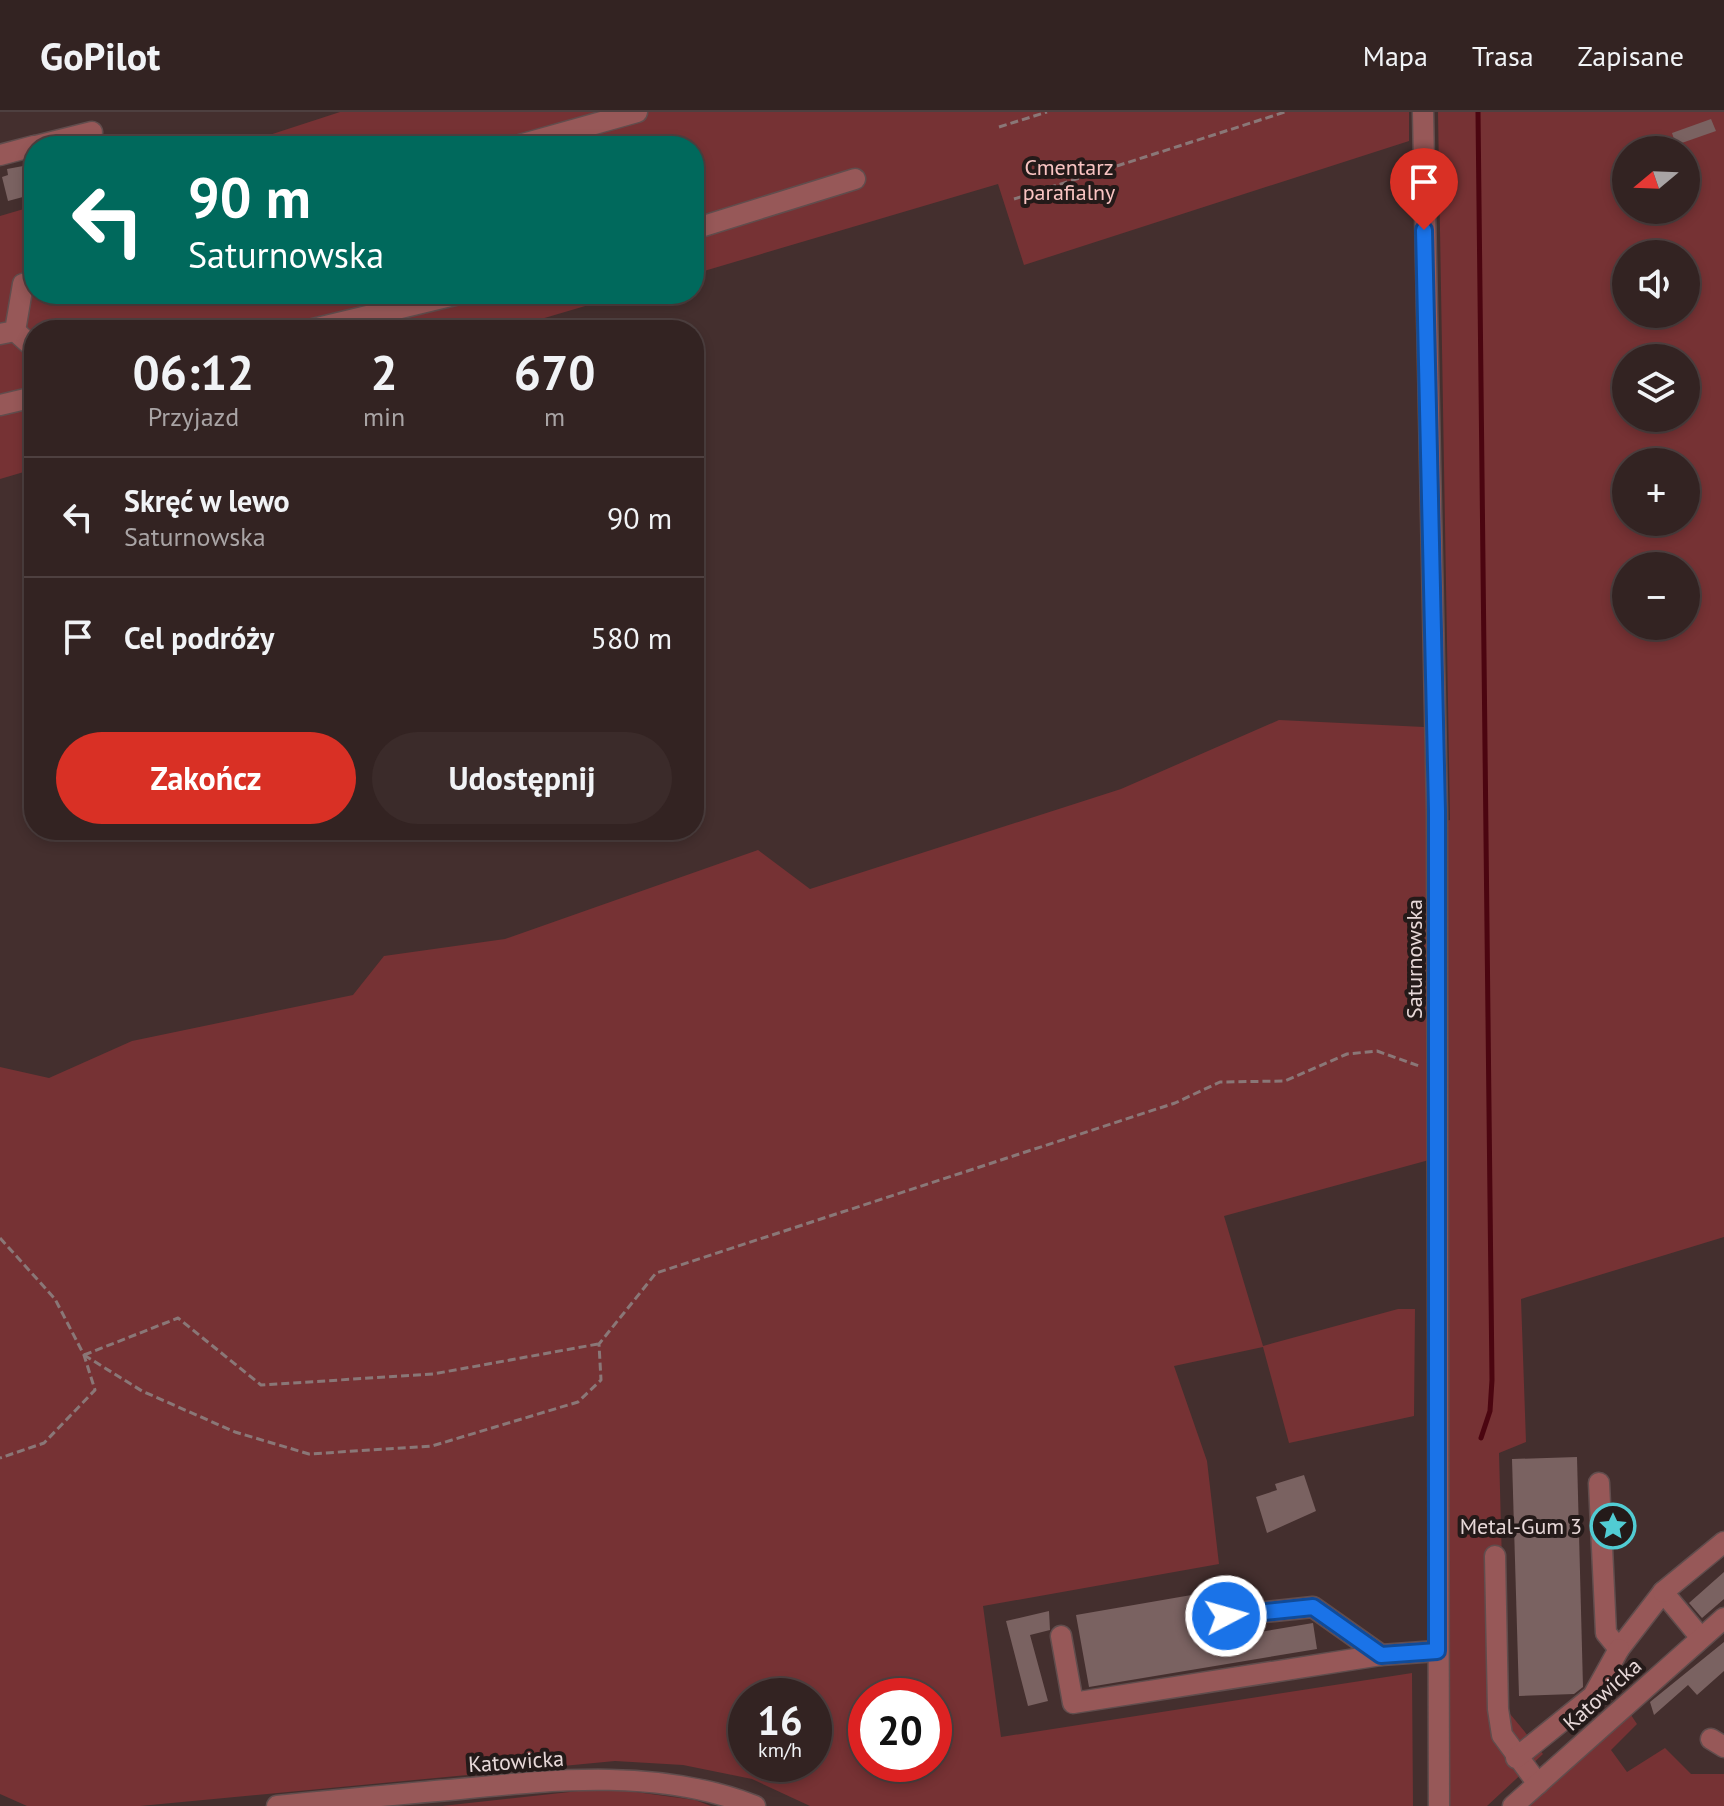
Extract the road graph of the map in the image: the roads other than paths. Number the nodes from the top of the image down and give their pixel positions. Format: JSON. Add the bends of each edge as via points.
{"nodes":[{"id":1,"x":637,"y":112,"type":"edge"},
{"id":2,"x":1423,"y":112,"type":"edge"},
{"id":3,"x":92,"y":132,"type":"dead end"},
{"id":4,"x":76,"y":136,"type":"edge"},
{"id":5,"x":552,"y":136,"type":"edge"},
{"id":6,"x":24,"y":149,"type":"edge"},
{"id":7,"x":0,"y":155,"type":"edge"},
{"id":8,"x":855,"y":179,"type":"dead end"},
{"id":9,"x":704,"y":226,"type":"edge"},
{"id":10,"x":24,"y":284,"type":"edge"},
{"id":11,"x":417,"y":304,"type":"edge"},
{"id":12,"x":351,"y":320,"type":"edge"},
{"id":13,"x":7,"y":332,"type":"edge"},
{"id":14,"x":24,"y":399,"type":"edge"},
{"id":15,"x":0,"y":405,"type":"edge"},
{"id":16,"x":1599,"y":1483,"type":"dead end"},
{"id":17,"x":1724,"y":1542,"type":"edge"},
{"id":18,"x":1495,"y":1556,"type":"dead end"},
{"id":19,"x":1663,"y":1592,"type":"junction"},
{"id":20,"x":1226,"y":1616,"type":"dead end"},
{"id":21,"x":1724,"y":1618,"type":"edge"},
{"id":22,"x":1061,"y":1636,"type":"dead end"},
{"id":23,"x":1701,"y":1638,"type":"junction"},
{"id":24,"x":1619,"y":1649,"type":"junction"},
{"id":25,"x":1437,"y":1651,"type":"junction"},
{"id":26,"x":1381,"y":1655,"type":"junction"},
{"id":27,"x":1516,"y":1758,"type":"junction"},
{"id":28,"x":1538,"y":1784,"type":"junction"},
{"id":29,"x":277,"y":1806,"type":"edge"},
{"id":30,"x":755,"y":1806,"type":"edge"},
{"id":31,"x":1439,"y":1806,"type":"edge"},
{"id":32,"x":1513,"y":1806,"type":"edge"}],
"edges":[{"from":1,"to":5,"type":"street"},
{"from":2,"to":25,"type":"street","name":"Saturnowska","via":[[1437,811]]},
{"from":3,"to":4,"type":"street"},
{"from":6,"to":7,"type":"street"},
{"from":8,"to":9,"type":"street"},
{"from":10,"to":13,"type":"street"},
{"from":11,"to":12,"type":"street"},
{"from":14,"to":15,"type":"street"},
{"from":16,"to":24,"type":"street","via":[[1606,1633]]},
{"from":17,"to":19,"type":"street"},
{"from":18,"to":27,"type":"street","via":[[1498,1709],[1502,1735]]},
{"from":19,"to":23,"type":"street"},
{"from":19,"to":24,"type":"street"},
{"from":20,"to":26,"type":"street","via":[[1313,1607]]},
{"from":21,"to":23,"type":"street","name":"Katowicka"},
{"from":22,"to":26,"type":"street","via":[[1073,1703]]},
{"from":23,"to":28,"type":"street","name":"Katowicka"},
{"from":24,"to":27,"type":"street","via":[[1593,1696]]},
{"from":25,"to":26,"type":"street"},
{"from":25,"to":31,"type":"street","name":"Saturnowska"},
{"from":27,"to":28,"type":"street"},
{"from":28,"to":32,"type":"street","name":"Katowicka"},
{"from":29,"to":30,"type":"street","name":"Katowicka","via":[[610,1779],[694,1787]]}]}
